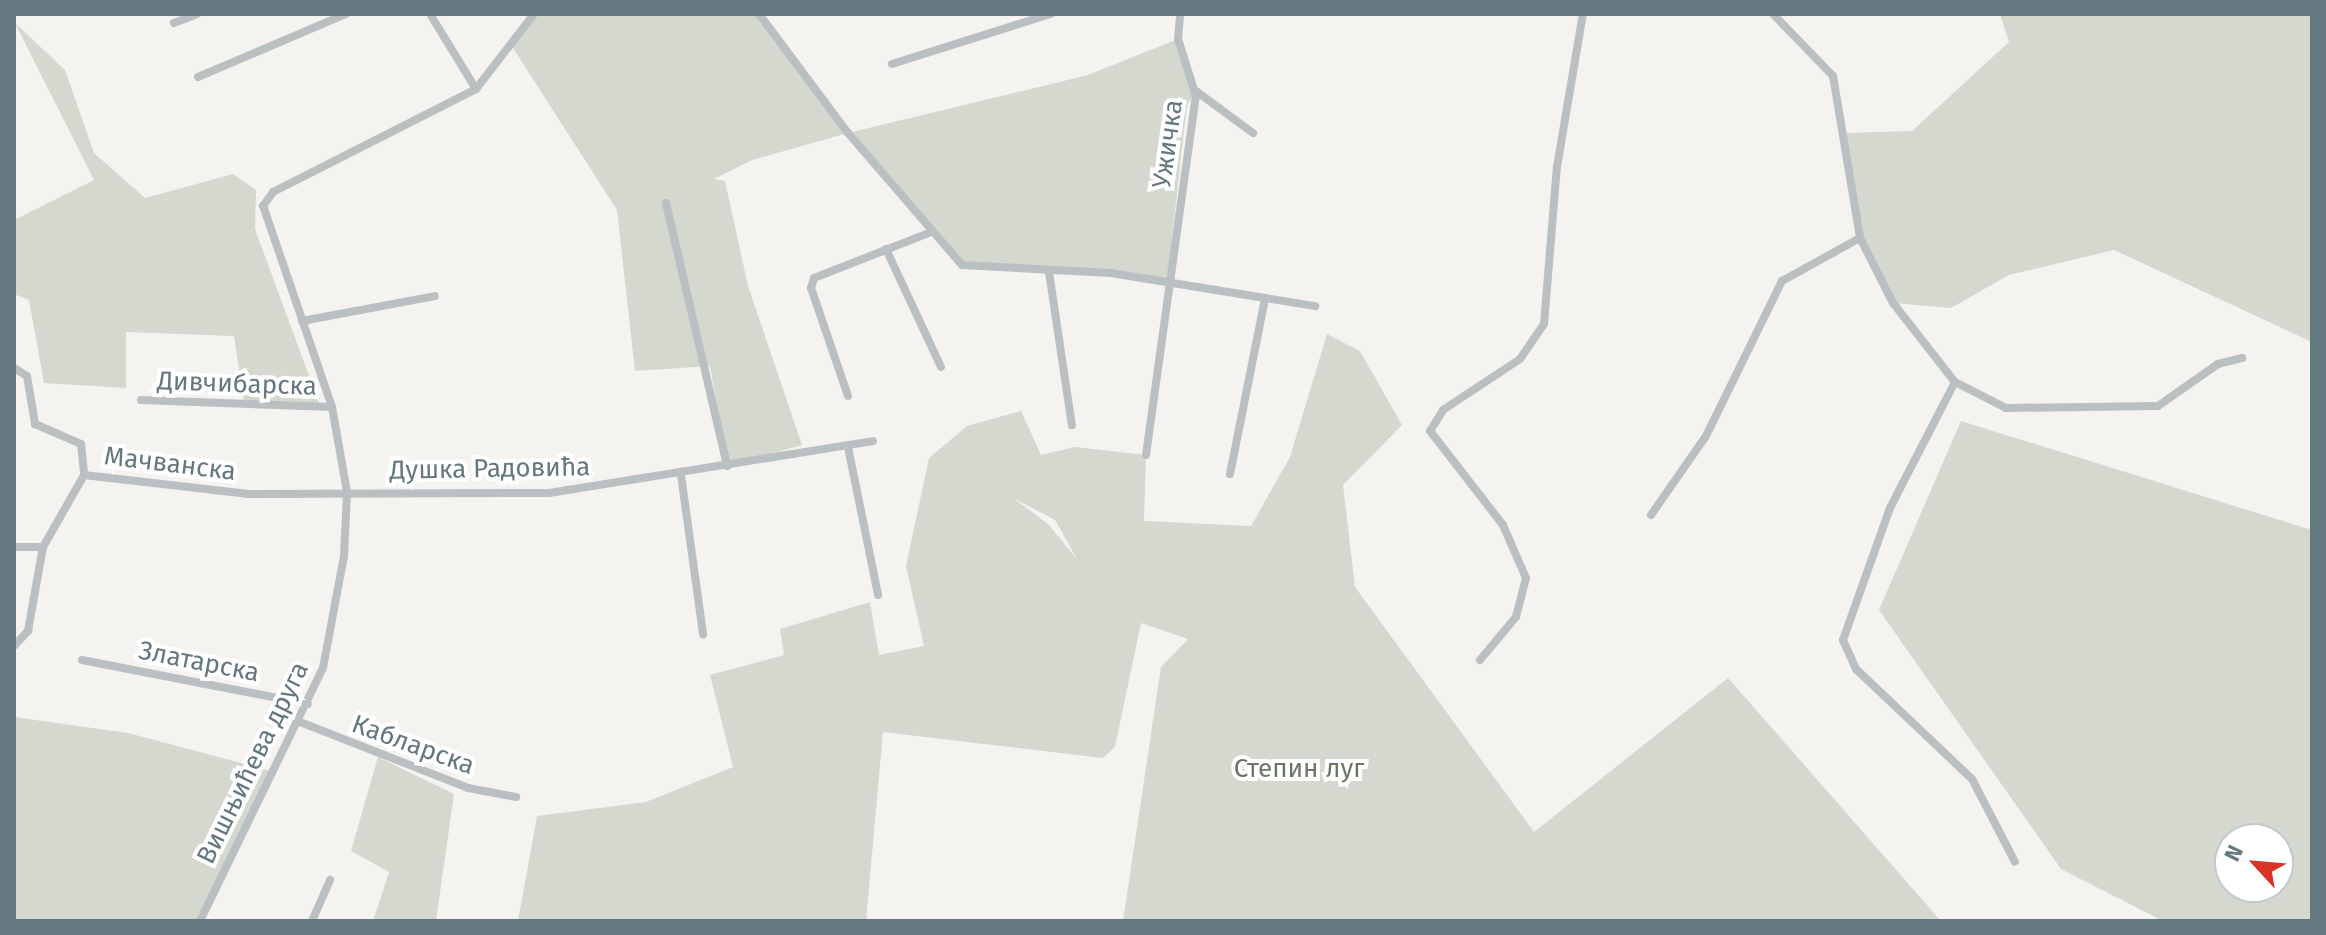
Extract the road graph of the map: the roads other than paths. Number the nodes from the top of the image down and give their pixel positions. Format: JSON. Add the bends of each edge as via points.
{"nodes":[{"id":1,"x":197,"y":14,"type":"edge"},
{"id":2,"x":346,"y":14,"type":"edge"},
{"id":3,"x":430,"y":14,"type":"edge"},
{"id":4,"x":534,"y":14,"type":"edge"},
{"id":5,"x":759,"y":14,"type":"edge"},
{"id":6,"x":1051,"y":14,"type":"edge"},
{"id":7,"x":1180,"y":14,"type":"edge"},
{"id":8,"x":1583,"y":14,"type":"edge"},
{"id":9,"x":1773,"y":14,"type":"edge"},
{"id":10,"x":174,"y":23,"type":"dead end"},
{"id":11,"x":892,"y":64,"type":"dead end"},
{"id":12,"x":198,"y":77,"type":"dead end"},
{"id":13,"x":476,"y":89,"type":"junction"},
{"id":14,"x":1196,"y":91,"type":"junction"},
{"id":15,"x":1253,"y":133,"type":"dead end"},
{"id":16,"x":666,"y":203,"type":"dead end"},
{"id":17,"x":929,"y":233,"type":"junction"},
{"id":18,"x":1860,"y":238,"type":"junction"},
{"id":19,"x":886,"y":249,"type":"junction"},
{"id":20,"x":1049,"y":272,"type":"junction"},
{"id":21,"x":1167,"y":282,"type":"junction"},
{"id":22,"x":435,"y":296,"type":"dead end"},
{"id":23,"x":1264,"y":304,"type":"junction"},
{"id":24,"x":1315,"y":306,"type":"dead end"},
{"id":25,"x":302,"y":321,"type":"junction"},
{"id":26,"x":2242,"y":358,"type":"dead end"},
{"id":27,"x":941,"y":367,"type":"dead end"},
{"id":28,"x":14,"y":368,"type":"edge"},
{"id":29,"x":1955,"y":382,"type":"junction"},
{"id":30,"x":848,"y":396,"type":"dead end"},
{"id":31,"x":141,"y":400,"type":"dead end"},
{"id":32,"x":332,"y":407,"type":"junction"},
{"id":33,"x":1072,"y":425,"type":"dead end"},
{"id":34,"x":873,"y":441,"type":"dead end"},
{"id":35,"x":848,"y":447,"type":"junction"},
{"id":36,"x":1146,"y":455,"type":"dead end"},
{"id":37,"x":727,"y":466,"type":"junction"},
{"id":38,"x":1230,"y":474,"type":"dead end"},
{"id":39,"x":84,"y":475,"type":"junction"},
{"id":40,"x":681,"y":475,"type":"junction"},
{"id":41,"x":347,"y":492,"type":"junction"},
{"id":42,"x":1651,"y":515,"type":"dead end"},
{"id":43,"x":14,"y":547,"type":"edge"},
{"id":44,"x":43,"y":547,"type":"junction"},
{"id":45,"x":878,"y":595,"type":"dead end"},
{"id":46,"x":703,"y":634,"type":"dead end"},
{"id":47,"x":14,"y":646,"type":"edge"},
{"id":48,"x":82,"y":660,"type":"dead end"},
{"id":49,"x":1480,"y":660,"type":"dead end"},
{"id":50,"x":308,"y":704,"type":"junction"},
{"id":51,"x":300,"y":722,"type":"junction"},
{"id":52,"x":516,"y":797,"type":"dead end"},
{"id":53,"x":2015,"y":862,"type":"dead end"},
{"id":54,"x":330,"y":880,"type":"dead end"},
{"id":55,"x":200,"y":921,"type":"edge"},
{"id":56,"x":312,"y":921,"type":"edge"}],
"edges":[{"from":1,"to":10,"type":"street"},
{"from":2,"to":12,"type":"street"},
{"from":3,"to":13,"type":"street"},
{"from":4,"to":13,"type":"street","name":"Вишњићева друга"},
{"from":5,"to":17,"type":"street"},
{"from":6,"to":11,"type":"street"},
{"from":7,"to":14,"type":"street","name":"Ужичка","via":[[1178,39]]},
{"from":8,"to":49,"type":"street","via":[[1557,167],[1544,324],[1520,359],[1443,410],[1430,431],[1503,525],[1526,578],[1516,617]]},
{"from":9,"to":18,"type":"street","via":[[1837,85]]},
{"from":13,"to":25,"type":"street","name":"Вишњићева друга","via":[[267,199],[264,215]]},
{"from":14,"to":15,"type":"street"},
{"from":14,"to":21,"type":"street","name":"Ужичка"},
{"from":16,"to":37,"type":"street"},
{"from":17,"to":19,"type":"street"},
{"from":17,"to":20,"type":"street","via":[[962,265]]},
{"from":18,"to":29,"type":"street","via":[[1893,303]]},
{"from":18,"to":42,"type":"street","via":[[1782,281],[1706,436]]},
{"from":19,"to":27,"type":"street"},
{"from":19,"to":30,"type":"street","via":[[822,273],[811,288]]},
{"from":20,"to":21,"type":"street"},
{"from":20,"to":33,"type":"street"},
{"from":21,"to":23,"type":"street"},
{"from":21,"to":36,"type":"street","name":"Ужичка"},
{"from":22,"to":25,"type":"street"},
{"from":23,"to":24,"type":"street"},
{"from":23,"to":38,"type":"street"},
{"from":25,"to":32,"type":"street","name":"Вишњићева друга"},
{"from":26,"to":29,"type":"street","via":[[2218,364],[2158,406],[2006,408]]},
{"from":28,"to":39,"type":"street","via":[[27,376],[35,424],[81,444]]},
{"from":29,"to":53,"type":"street","via":[[1890,508],[1843,640],[1856,669],[1972,779]]},
{"from":31,"to":32,"type":"street","name":"Дивчибарска"},
{"from":32,"to":41,"type":"street","name":"Вишњићева друга"},
{"from":34,"to":35,"type":"street","name":"Душка Радовића"},
{"from":35,"to":37,"type":"street","name":"Душка Радовића"},
{"from":35,"to":45,"type":"street"},
{"from":37,"to":40,"type":"street","name":"Душка Радовића"},
{"from":39,"to":41,"type":"street","name":"Мачванска","via":[[249,494]]},
{"from":39,"to":44,"type":"street","name":"Мачванска"},
{"from":40,"to":41,"type":"street","name":"Душка Радовића","via":[[549,493]]},
{"from":40,"to":46,"type":"street"},
{"from":41,"to":50,"type":"street","name":"Вишњићева друга","via":[[337,614]]},
{"from":43,"to":44,"type":"street"},
{"from":44,"to":47,"type":"street","name":"Мачванска","via":[[28,631]]},
{"from":48,"to":50,"type":"street","name":"Златарска"},
{"from":50,"to":51,"type":"street","name":"Вишњићева друга"},
{"from":51,"to":52,"type":"street","name":"Кабларска","via":[[468,788]]},
{"from":51,"to":55,"type":"street","name":"Вишњићева друга"},
{"from":54,"to":56,"type":"street"}]}
